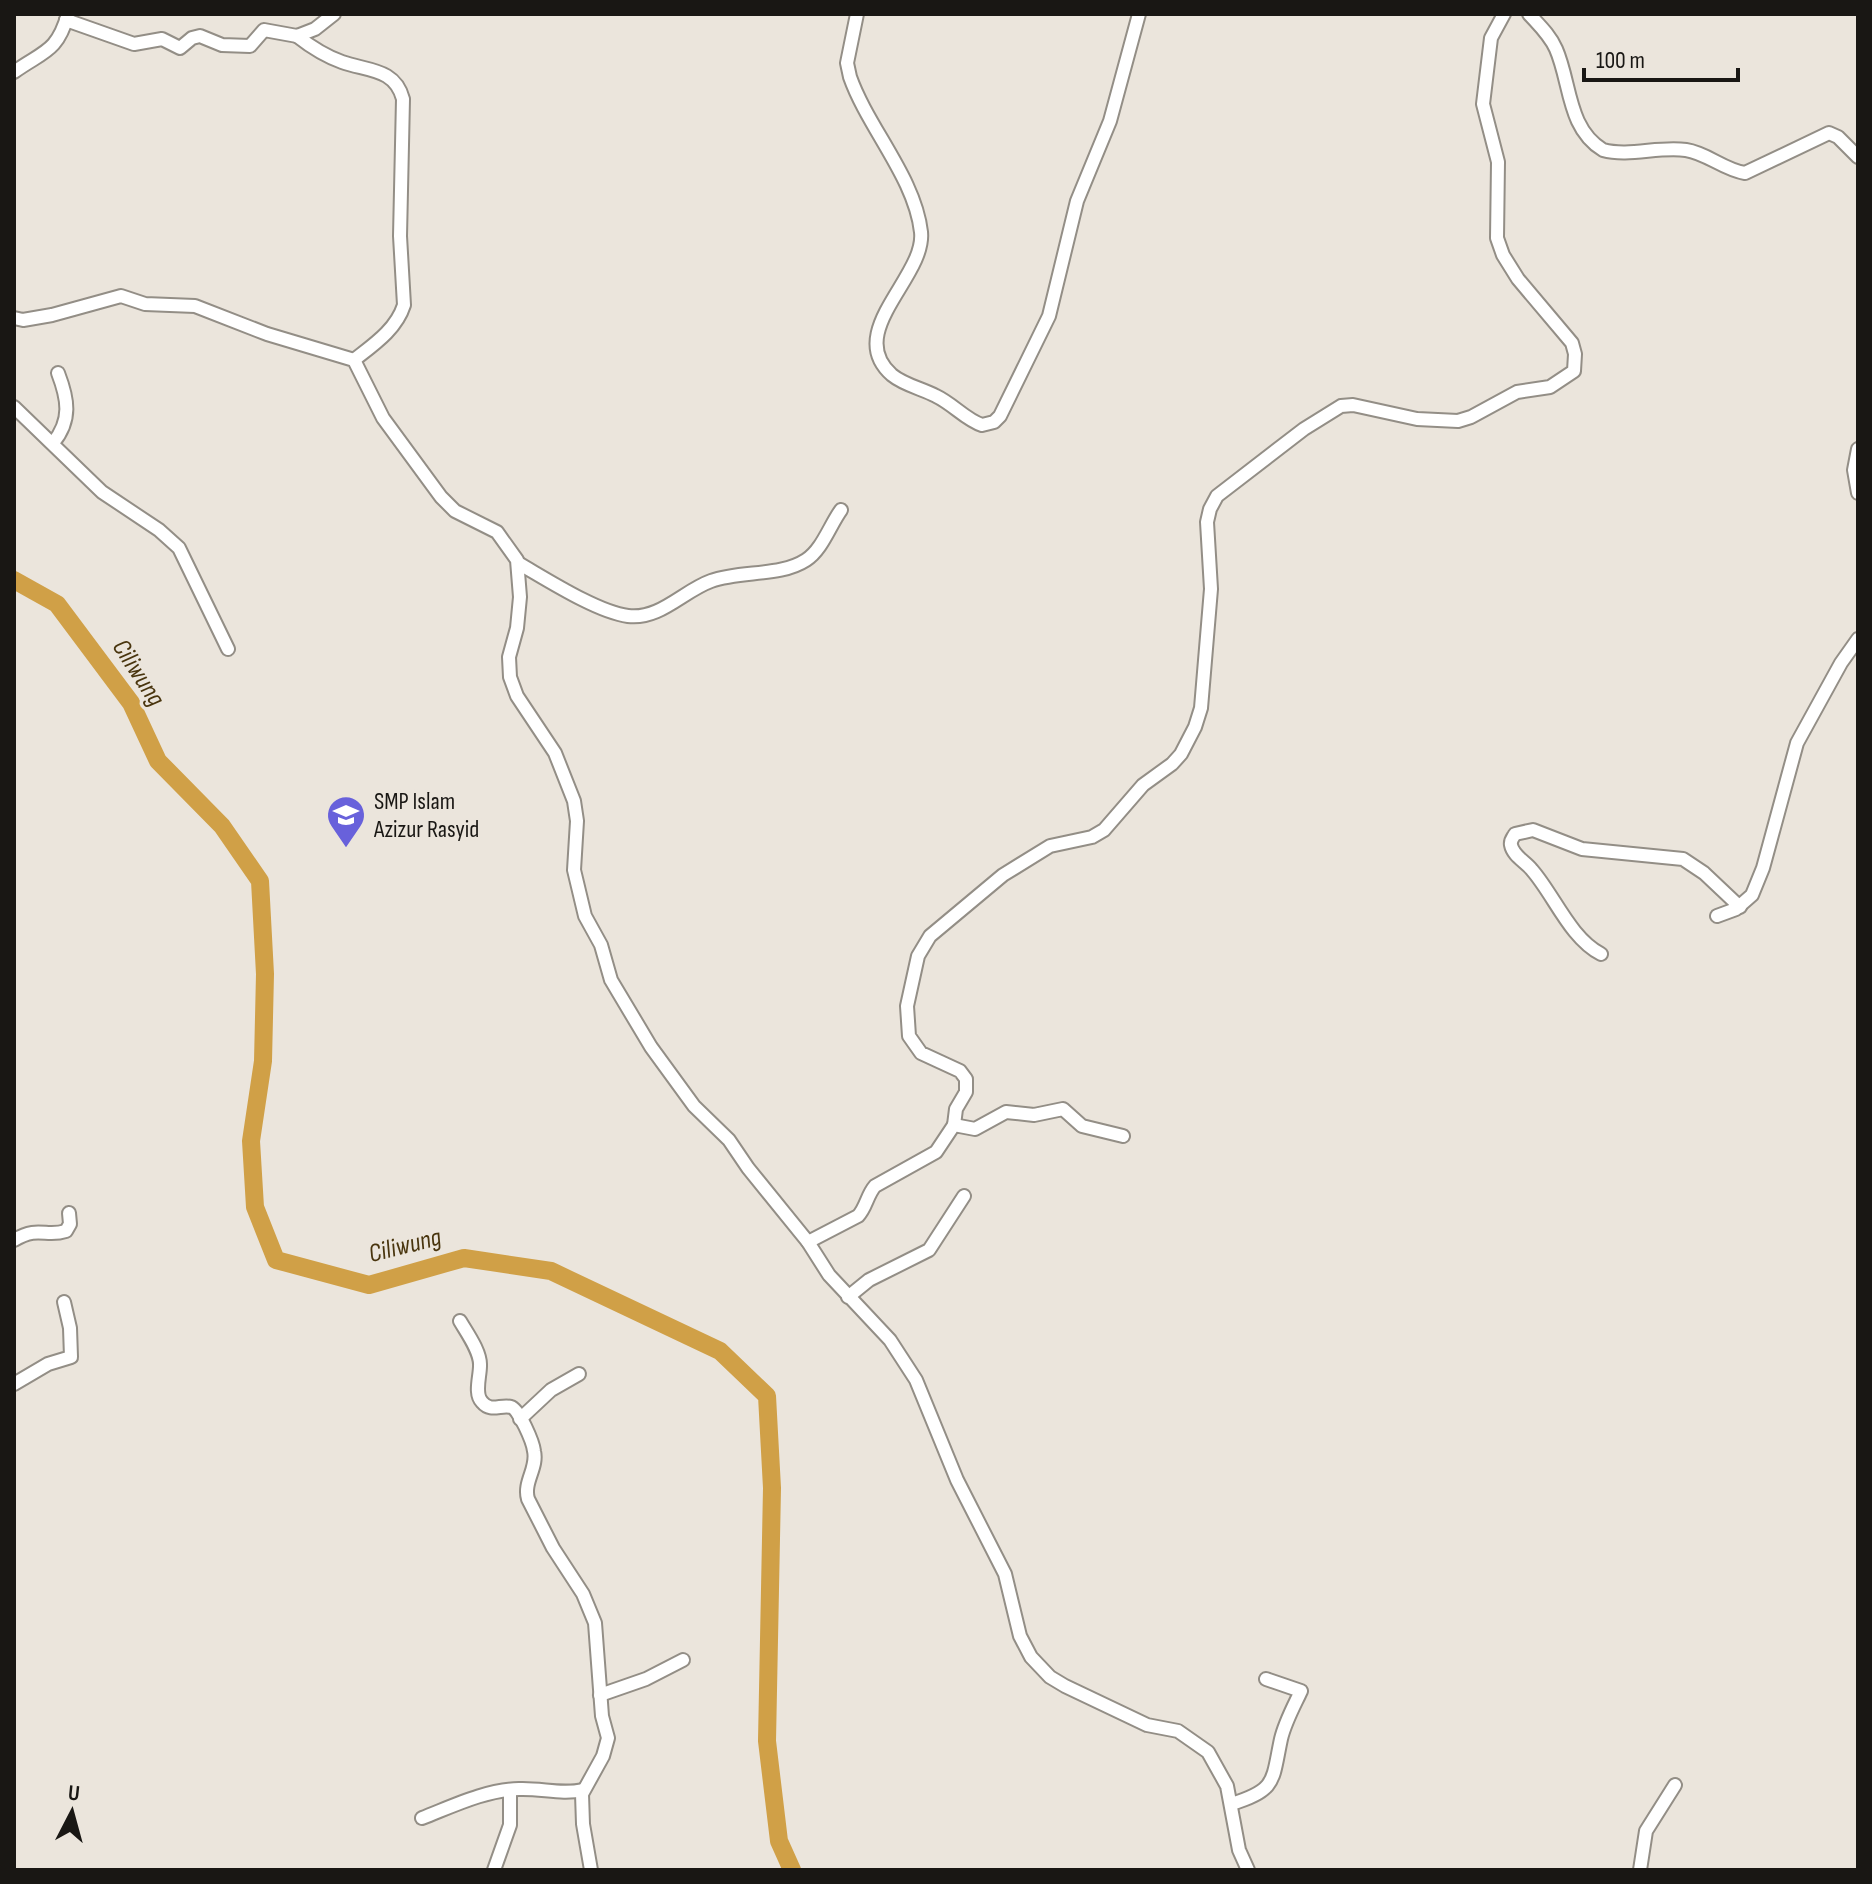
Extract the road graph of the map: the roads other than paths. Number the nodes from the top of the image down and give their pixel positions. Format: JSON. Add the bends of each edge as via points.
{"nodes":[{"id":1,"x":334,"y":14,"type":"edge"},
{"id":2,"x":857,"y":14,"type":"edge"},
{"id":3,"x":1139,"y":14,"type":"edge"},
{"id":4,"x":1504,"y":14,"type":"edge"},
{"id":5,"x":1529,"y":14,"type":"edge"},
{"id":6,"x":67,"y":17,"type":"edge"},
{"id":7,"x":297,"y":36,"type":"junction"},
{"id":8,"x":14,"y":72,"type":"edge"},
{"id":9,"x":1858,"y":157,"type":"edge"},
{"id":10,"x":14,"y":318,"type":"edge"},
{"id":11,"x":354,"y":360,"type":"junction"},
{"id":12,"x":58,"y":373,"type":"dead end"},
{"id":13,"x":14,"y":407,"type":"edge"},
{"id":14,"x":57,"y":439,"type":"junction"},
{"id":15,"x":1858,"y":449,"type":"edge"},
{"id":16,"x":1858,"y":493,"type":"edge"},
{"id":17,"x":841,"y":510,"type":"dead end"},
{"id":18,"x":518,"y":563,"type":"junction"},
{"id":19,"x":1858,"y":639,"type":"edge"},
{"id":20,"x":228,"y":649,"type":"dead end"},
{"id":21,"x":1740,"y":907,"type":"junction"},
{"id":22,"x":1717,"y":916,"type":"dead end"},
{"id":23,"x":1601,"y":954,"type":"dead end"},
{"id":24,"x":954,"y":1125,"type":"junction"},
{"id":25,"x":1123,"y":1136,"type":"dead end"},
{"id":26,"x":964,"y":1196,"type":"dead end"},
{"id":27,"x":69,"y":1213,"type":"dead end"},
{"id":28,"x":14,"y":1240,"type":"edge"},
{"id":29,"x":808,"y":1242,"type":"junction"},
{"id":30,"x":848,"y":1297,"type":"junction"},
{"id":31,"x":64,"y":1302,"type":"dead end"},
{"id":32,"x":460,"y":1321,"type":"dead end"},
{"id":33,"x":579,"y":1374,"type":"dead end"},
{"id":34,"x":14,"y":1384,"type":"edge"},
{"id":35,"x":520,"y":1419,"type":"junction"},
{"id":36,"x":683,"y":1660,"type":"dead end"},
{"id":37,"x":1266,"y":1679,"type":"dead end"},
{"id":38,"x":600,"y":1695,"type":"junction"},
{"id":39,"x":1675,"y":1785,"type":"dead end"},
{"id":40,"x":510,"y":1790,"type":"junction"},
{"id":41,"x":583,"y":1790,"type":"junction"},
{"id":42,"x":1231,"y":1804,"type":"junction"},
{"id":43,"x":422,"y":1818,"type":"dead end"},
{"id":44,"x":494,"y":1870,"type":"edge"},
{"id":45,"x":591,"y":1870,"type":"edge"},
{"id":46,"x":1248,"y":1870,"type":"edge"},
{"id":47,"x":1640,"y":1870,"type":"edge"}],
"edges":[{"from":1,"to":7,"type":"street"},
{"from":2,"to":3,"type":"street","via":[[847,63],[850,77],[921,229],[917,257],[882,319],[879,355],[897,379],[982,425],[1000,416],[1046,326],[1077,201],[1110,121]]},
{"from":4,"to":24,"type":"street","via":[[1491,38],[1483,104],[1498,162],[1497,238],[1518,279],[1572,343],[1574,371],[1556,385],[1517,392],[1458,421],[1341,406],[1217,496],[1207,522],[1211,589],[1200,713],[1181,754],[1143,785],[1104,830],[1050,846],[995,880],[930,936],[918,956],[907,1006],[909,1036],[921,1053],[956,1068],[966,1079]]},
{"from":5,"to":9,"type":"street","via":[[1556,48],[1580,128],[1603,150],[1683,150],[1745,173],[1829,133]]},
{"from":6,"to":7,"type":"street","via":[[134,44],[162,39],[178,48],[197,36],[242,47],[250,46],[264,30]]},
{"from":6,"to":8,"type":"street","via":[[56,43]]},
{"from":7,"to":11,"type":"street","via":[[333,59],[390,77],[403,99],[404,305],[381,339]]},
{"from":10,"to":11,"type":"street","via":[[52,315],[121,296],[145,304],[195,306]]},
{"from":11,"to":18,"type":"street","via":[[383,418],[438,492],[455,511],[497,532]]},
{"from":12,"to":14,"type":"street","via":[[68,407]]},
{"from":13,"to":14,"type":"street"},
{"from":14,"to":20,"type":"street","via":[[102,492],[179,548]]},
{"from":15,"to":16,"type":"street"},
{"from":17,"to":18,"type":"street","via":[[807,560],[789,568],[709,581],[639,616],[599,606]]},
{"from":18,"to":29,"type":"street","via":[[520,604],[510,677],[555,753],[574,801],[574,870],[608,974],[694,1106],[729,1140]]},
{"from":19,"to":21,"type":"street","via":[[1797,743],[1759,880]]},
{"from":21,"to":22,"type":"street"},
{"from":21,"to":23,"type":"street","via":[[1683,859],[1582,849],[1533,830],[1515,834],[1511,841],[1517,856]]},
{"from":24,"to":25,"type":"street","via":[[975,1129],[1006,1112],[1034,1115],[1060,1109],[1082,1126]]},
{"from":24,"to":29,"type":"street","via":[[936,1152],[875,1186],[858,1216]]},
{"from":26,"to":30,"type":"street","via":[[929,1250],[869,1280]]},
{"from":27,"to":28,"type":"street","via":[[66,1231],[31,1231]]},
{"from":29,"to":30,"type":"street"},
{"from":30,"to":42,"type":"street","via":[[914,1374],[954,1472],[1005,1574],[1020,1636],[1031,1657],[1050,1677],[1079,1694],[1192,1740],[1218,1766]]},
{"from":31,"to":34,"type":"street","via":[[71,1357]]},
{"from":32,"to":35,"type":"street","via":[[481,1363],[481,1402],[492,1408],[512,1407]]},
{"from":33,"to":35,"type":"street","via":[[551,1390]]},
{"from":35,"to":38,"type":"street","via":[[535,1458],[526,1495],[590,1608]]},
{"from":36,"to":38,"type":"street"},
{"from":37,"to":42,"type":"street","via":[[1301,1691],[1270,1782],[1255,1797]]},
{"from":38,"to":41,"type":"street","via":[[608,1744]]},
{"from":39,"to":47,"type":"street","via":[[1646,1831]]},
{"from":40,"to":41,"type":"street"},
{"from":40,"to":43,"type":"street"},
{"from":40,"to":44,"type":"street","via":[[510,1825]]},
{"from":41,"to":45,"type":"street"},
{"from":42,"to":46,"type":"street"}]}
